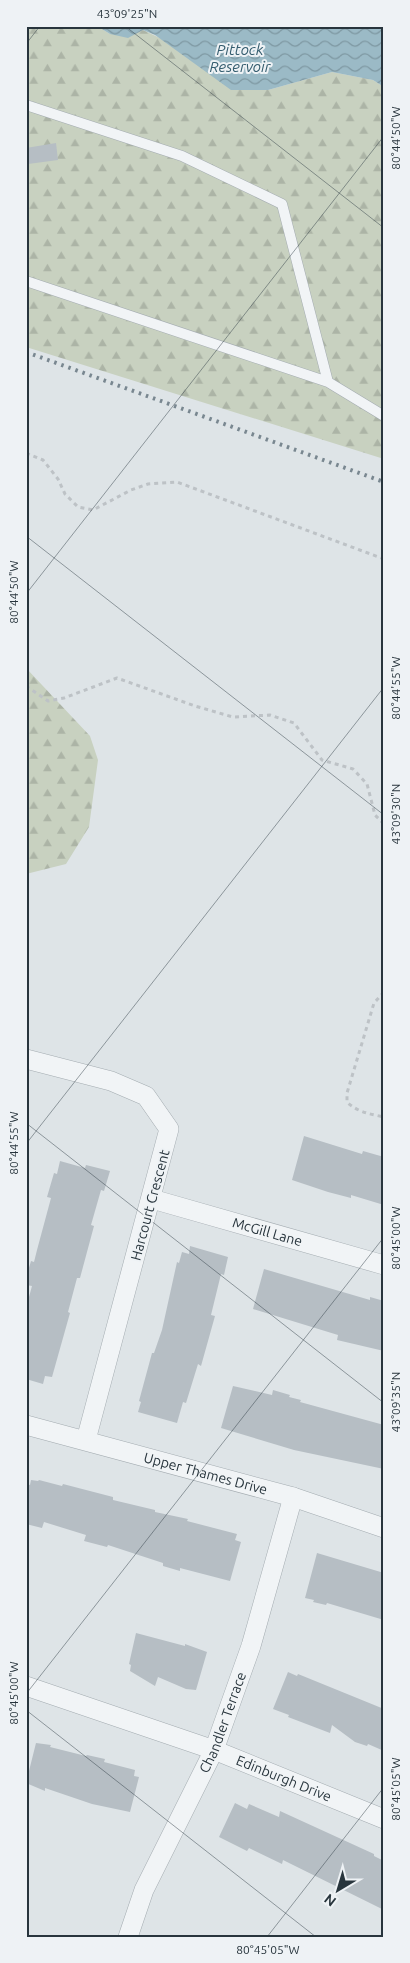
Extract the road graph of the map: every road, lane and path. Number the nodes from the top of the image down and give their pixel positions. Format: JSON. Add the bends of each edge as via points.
{"nodes":[{"id":1,"x":26,"y":105,"type":"edge"},
{"id":2,"x":26,"y":280,"type":"edge"},
{"id":3,"x":328,"y":382,"type":"junction"},
{"id":4,"x":384,"y":416,"type":"edge"},
{"id":5,"x":26,"y":452,"type":"edge"},
{"id":6,"x":384,"y":559,"type":"edge"},
{"id":7,"x":26,"y":686,"type":"edge"},
{"id":8,"x":384,"y":824,"type":"edge"},
{"id":9,"x":384,"y":992,"type":"edge"},
{"id":10,"x":26,"y":1059,"type":"edge"},
{"id":11,"x":384,"y":1117,"type":"edge"},
{"id":12,"x":152,"y":1199,"type":"junction"},
{"id":13,"x":384,"y":1266,"type":"edge"},
{"id":14,"x":26,"y":1425,"type":"edge"},
{"id":15,"x":86,"y":1440,"type":"junction"},
{"id":16,"x":292,"y":1497,"type":"junction"},
{"id":17,"x":384,"y":1528,"type":"edge"},
{"id":18,"x":34,"y":1688,"type":"edge"},
{"id":19,"x":214,"y":1750,"type":"junction"},
{"id":20,"x":384,"y":1819,"type":"edge"},
{"id":21,"x":128,"y":1937,"type":"edge"}],
"edges":[{"from":1,"to":3,"type":"lane","via":[[182,156],[282,204]]},
{"from":2,"to":3,"type":"lane"},
{"from":3,"to":4,"type":"lane"},
{"from":5,"to":6,"type":"path","via":[[43,460],[65,494],[78,507],[93,510],[148,484],[177,482]]},
{"from":7,"to":8,"type":"path","via":[[48,702],[116,678],[233,717],[270,715],[294,723],[322,760],[352,769],[367,784],[374,815]]},
{"from":9,"to":11,"type":"path","via":[[374,1003],[346,1093],[347,1102],[353,1108]]},
{"from":10,"to":12,"type":"street","name":"Harcourt Crescent","via":[[111,1081],[146,1096],[169,1129]]},
{"from":12,"to":13,"type":"street","name":"McGill Lane"},
{"from":12,"to":15,"type":"street","name":"Harcourt Crescent"},
{"from":14,"to":15,"type":"street","name":"Upper Thames Drive"},
{"from":15,"to":16,"type":"street","name":"Upper Thames Drive"},
{"from":16,"to":17,"type":"street","name":"Upper Thames Drive"},
{"from":16,"to":19,"type":"street","name":"Chandler Terrace","via":[[251,1646]]},
{"from":18,"to":19,"type":"street","name":"Edinburgh Drive"},
{"from":19,"to":20,"type":"street","name":"Edinburgh Drive"},
{"from":19,"to":21,"type":"street","name":"Chandler Terrace","via":[[144,1890]]}]}
